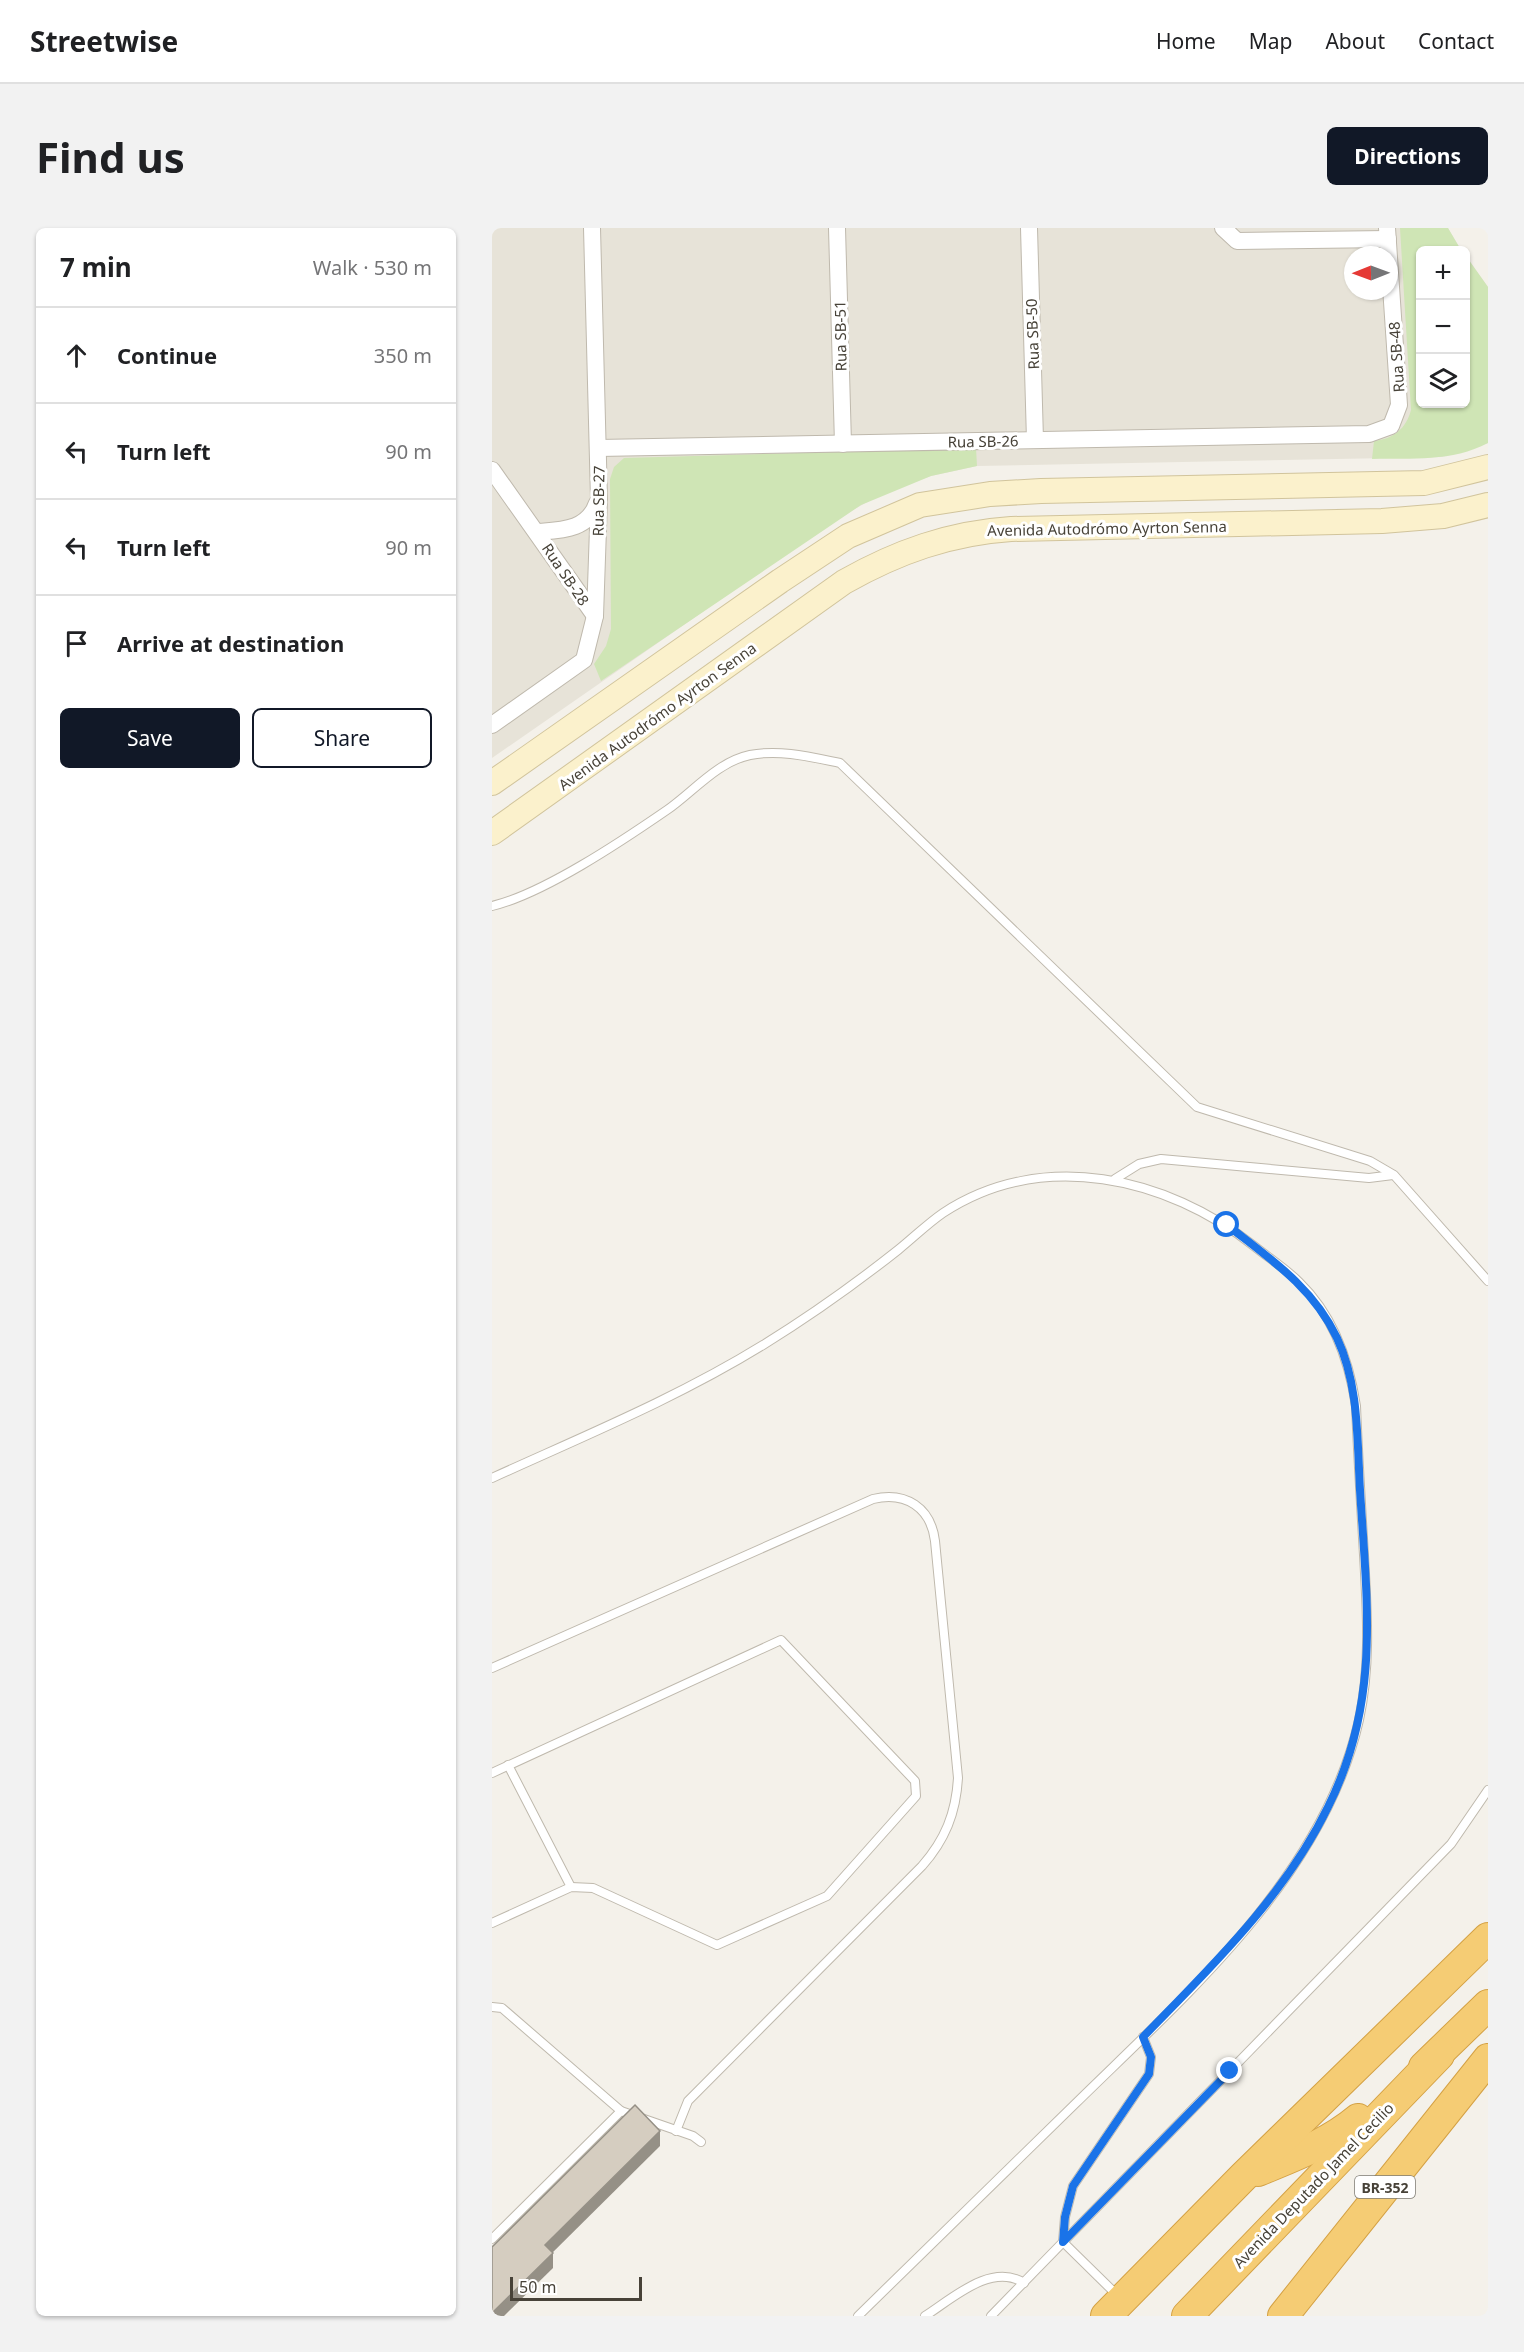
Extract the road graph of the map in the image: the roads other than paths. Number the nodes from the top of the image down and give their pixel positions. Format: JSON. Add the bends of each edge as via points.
{"nodes":[{"id":1,"x":592,"y":228,"type":"edge"},
{"id":2,"x":837,"y":228,"type":"edge"},
{"id":3,"x":1029,"y":228,"type":"edge"},
{"id":4,"x":1223,"y":228,"type":"edge"},
{"id":5,"x":1388,"y":233,"type":"edge"},
{"id":6,"x":1369,"y":434,"type":"joint"},
{"id":7,"x":1035,"y":440,"type":"junction"},
{"id":8,"x":843,"y":444,"type":"junction"},
{"id":9,"x":598,"y":448,"type":"junction"},
{"id":10,"x":1488,"y":466,"type":"edge"},
{"id":11,"x":492,"y":470,"type":"edge"},
{"id":12,"x":599,"y":499,"type":"junction"},
{"id":13,"x":1488,"y":505,"type":"edge"},
{"id":14,"x":537,"y":532,"type":"junction"},
{"id":15,"x":595,"y":616,"type":"junction"},
{"id":16,"x":492,"y":724,"type":"edge"},
{"id":17,"x":492,"y":783,"type":"edge"},
{"id":18,"x":492,"y":833,"type":"edge"},
{"id":19,"x":492,"y":906,"type":"edge"},
{"id":20,"x":1394,"y":1175,"type":"junction"},
{"id":21,"x":1115,"y":1179,"type":"junction"},
{"id":22,"x":1488,"y":1281,"type":"edge"},
{"id":23,"x":492,"y":1478,"type":"edge"},
{"id":24,"x":492,"y":1668,"type":"edge"},
{"id":25,"x":508,"y":1765,"type":"junction"},
{"id":26,"x":492,"y":1773,"type":"edge"},
{"id":27,"x":1488,"y":1790,"type":"edge"},
{"id":28,"x":571,"y":1887,"type":"junction"},
{"id":29,"x":492,"y":1923,"type":"edge"},
{"id":30,"x":1488,"y":1938,"type":"edge"},
{"id":31,"x":1488,"y":2005,"type":"edge"},
{"id":32,"x":492,"y":2007,"type":"edge"},
{"id":33,"x":1143,"y":2037,"type":"junction"},
{"id":34,"x":1439,"y":2055,"type":"junction"},
{"id":35,"x":1488,"y":2059,"type":"edge"},
{"id":36,"x":621,"y":2111,"type":"junction"},
{"id":37,"x":676,"y":2131,"type":"junction"},
{"id":38,"x":700,"y":2142,"type":"dead end"},
{"id":39,"x":1244,"y":2176,"type":"junction"},
{"id":40,"x":492,"y":2240,"type":"edge"},
{"id":41,"x":1063,"y":2242,"type":"junction"},
{"id":42,"x":1024,"y":2283,"type":"junction"},
{"id":43,"x":1114,"y":2308,"type":"edge"},
{"id":44,"x":858,"y":2316,"type":"edge"},
{"id":45,"x":925,"y":2316,"type":"edge"},
{"id":46,"x":991,"y":2316,"type":"edge"},
{"id":47,"x":1187,"y":2316,"type":"edge"},
{"id":48,"x":1283,"y":2316,"type":"edge"}],
"edges":[{"from":1,"to":9,"type":"street","name":"Rua SB-27"},
{"from":2,"to":8,"type":"street","name":"Rua SB-51"},
{"from":3,"to":7,"type":"street","name":"Rua SB-50"},
{"from":4,"to":5,"type":"street","via":[[1237,241]]},
{"from":5,"to":6,"type":"street","name":"Rua SB-48","via":[[1399,405],[1390,426]]},
{"from":6,"to":7,"type":"street","name":"Rua SB-26"},
{"from":7,"to":8,"type":"street","name":"Rua SB-26"},
{"from":8,"to":9,"type":"street","name":"Rua SB-26"},
{"from":9,"to":12,"type":"street","name":"Rua SB-27"},
{"from":10,"to":17,"type":"street","via":[[1424,483],[1041,491],[920,506],[839,542]]},
{"from":11,"to":14,"type":"street","name":"Rua SB-28"},
{"from":12,"to":14,"type":"street","name":"Rua SB-28","via":[[594,514],[584,523],[565,530]]},
{"from":12,"to":15,"type":"street","name":"Rua SB-27"},
{"from":13,"to":18,"type":"street","name":"Avenida Autodrómo Ayrton Senna","via":[[1418,519],[1011,529],[943,539],[879,563],[844,582]]},
{"from":14,"to":15,"type":"street","name":"Rua SB-28"},
{"from":15,"to":16,"type":"street","name":"Rua SB-27","via":[[585,660]]},
{"from":19,"to":20,"type":"lane","via":[[508,902],[584,863],[669,809],[728,764],[750,755],[788,753],[840,763],[1197,1107],[1370,1161]]},
{"from":20,"to":21,"type":"lane","via":[[1369,1178],[1161,1160],[1139,1164]]},
{"from":20,"to":22,"type":"lane"},
{"from":21,"to":23,"type":"lane","via":[[1050,1177],[1006,1186],[963,1202],[832,1299],[728,1366],[689,1388]]},
{"from":21,"to":33,"type":"lane","via":[[1137,1184],[1227,1225],[1299,1281],[1326,1318],[1346,1360],[1356,1406],[1369,1641],[1364,1695],[1352,1747],[1314,1834],[1227,1950]]},
{"from":24,"to":37,"type":"lane","via":[[873,1499],[891,1496],[910,1501],[930,1522],[958,1778],[950,1825],[922,1866],[688,2101]]},
{"from":25,"to":26,"type":"lane"},
{"from":25,"to":28,"type":"lane"},
{"from":25,"to":28,"type":"lane","via":[[781,1640],[915,1781],[916,1796],[826,1896],[717,1945],[593,1888]]},
{"from":27,"to":41,"type":"lane","via":[[1451,1844]]},
{"from":28,"to":29,"type":"lane"},
{"from":30,"to":39,"type":"highway"},
{"from":31,"to":34,"type":"highway"},
{"from":32,"to":36,"type":"lane","via":[[502,2008]]},
{"from":33,"to":41,"type":"lane","via":[[1151,2057],[1149,2074],[1073,2186]]},
{"from":33,"to":44,"type":"lane"},
{"from":34,"to":39,"type":"highway","via":[[1341,2134]]},
{"from":34,"to":47,"type":"highway","name":"Avenida Deputado Jamel Cecilio"},
{"from":35,"to":48,"type":"highway","number":"BR-352"},
{"from":36,"to":37,"type":"lane"},
{"from":36,"to":40,"type":"lane"},
{"from":37,"to":38,"type":"lane"},
{"from":39,"to":43,"type":"highway"},
{"from":41,"to":42,"type":"lane"},
{"from":41,"to":43,"type":"lane"},
{"from":42,"to":45,"type":"lane","via":[[1006,2275],[991,2277]]},
{"from":42,"to":46,"type":"lane"}]}
